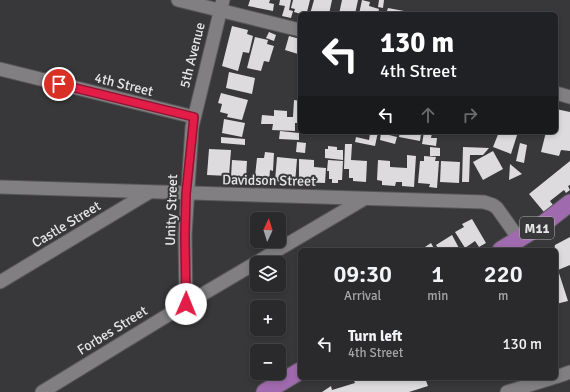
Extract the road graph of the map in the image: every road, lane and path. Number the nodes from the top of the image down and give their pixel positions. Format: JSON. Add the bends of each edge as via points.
{"nodes":[{"id":1,"x":178,"y":0,"type":"edge"},
{"id":2,"x":221,"y":5,"type":"edge"},
{"id":3,"x":298,"y":29,"type":"edge"},
{"id":4,"x":1,"y":74,"type":"edge"},
{"id":5,"x":558,"y":94,"type":"edge"},
{"id":6,"x":570,"y":97,"type":"edge"},
{"id":7,"x":194,"y":117,"type":"junction"},
{"id":8,"x":0,"y":187,"type":"edge"},
{"id":9,"x":148,"y":193,"type":"junction"},
{"id":10,"x":186,"y":194,"type":"junction"},
{"id":11,"x":364,"y":199,"type":"junction"},
{"id":12,"x":570,"y":203,"type":"edge"},
{"id":13,"x":570,"y":217,"type":"edge"},
{"id":14,"x":520,"y":245,"type":"edge"},
{"id":15,"x":509,"y":248,"type":"edge"},
{"id":16,"x":0,"y":282,"type":"edge"},
{"id":17,"x":186,"y":304,"type":"junction"},
{"id":18,"x":298,"y":372,"type":"edge"},
{"id":19,"x":570,"y":372,"type":"edge"},
{"id":20,"x":558,"y":376,"type":"edge"},
{"id":21,"x":305,"y":380,"type":"edge"},
{"id":22,"x":546,"y":380,"type":"edge"},
{"id":23,"x":42,"y":392,"type":"edge"},
{"id":24,"x":265,"y":392,"type":"edge"},
{"id":25,"x":285,"y":392,"type":"edge"},
{"id":26,"x":507,"y":392,"type":"edge"}],
"edges":[{"from":1,"to":2,"type":"street"},
{"from":2,"to":3,"type":"street"},
{"from":2,"to":7,"type":"street","name":"5th Avenue"},
{"from":4,"to":7,"type":"street","name":"4th Street"},
{"from":5,"to":6,"type":"street"},
{"from":7,"to":10,"type":"street","name":"Unity Street"},
{"from":8,"to":9,"type":"street","name":"Davidson Street"},
{"from":9,"to":10,"type":"street","name":"Davidson Street"},
{"from":9,"to":16,"type":"street","name":"Castle Street"},
{"from":10,"to":11,"type":"street","name":"Davidson Street"},
{"from":10,"to":17,"type":"street","name":"Unity Street"},
{"from":11,"to":14,"type":"street","name":"Davidson Street","via":[[489,203],[497,208]]},
{"from":11,"to":17,"type":"street","name":"Forbes Street"},
{"from":12,"to":14,"type":"main road","number":"M11"},
{"from":13,"to":14,"type":"main road","number":"M11"},
{"from":14,"to":15,"type":"main road","number":"M11"},
{"from":17,"to":23,"type":"street","name":"Forbes Street"},
{"from":18,"to":24,"type":"main road"},
{"from":19,"to":20,"type":"street"},
{"from":21,"to":25,"type":"main road"},
{"from":22,"to":26,"type":"street"}]}
